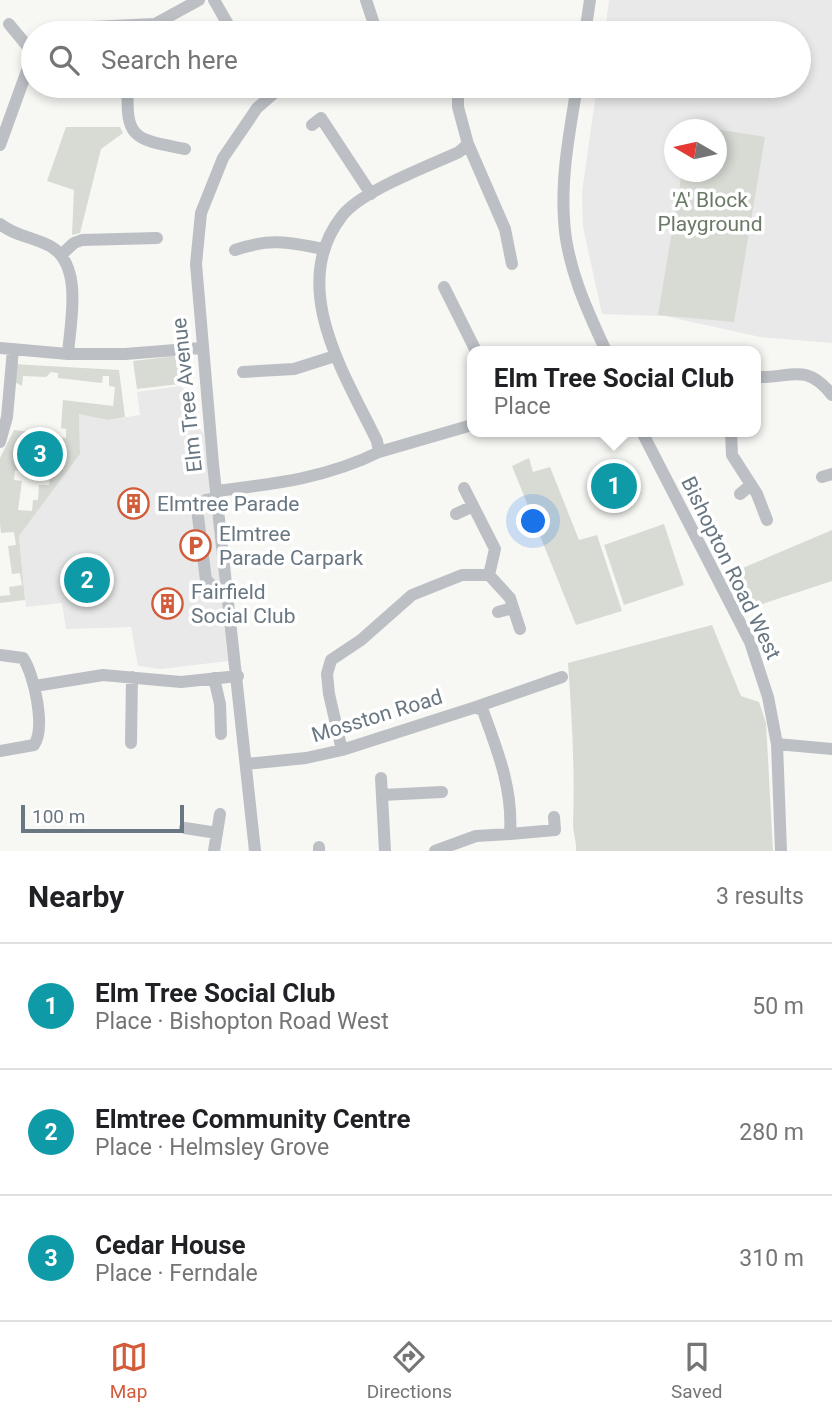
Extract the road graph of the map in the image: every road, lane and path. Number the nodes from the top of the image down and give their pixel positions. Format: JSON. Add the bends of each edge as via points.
{"nodes":[{"id":1,"x":171,"y":0,"type":"edge"},
{"id":2,"x":199,"y":0,"type":"edge"},
{"id":3,"x":214,"y":0,"type":"edge"},
{"id":4,"x":366,"y":0,"type":"edge"},
{"id":5,"x":590,"y":0,"type":"edge"},
{"id":6,"x":178,"y":12,"type":"junction"},
{"id":7,"x":161,"y":21,"type":"edge"},
{"id":8,"x":226,"y":21,"type":"edge"},
{"id":9,"x":373,"y":21,"type":"edge"},
{"id":10,"x":587,"y":21,"type":"edge"},
{"id":11,"x":9,"y":24,"type":"dead end"},
{"id":12,"x":21,"y":38,"type":"edge"},
{"id":13,"x":21,"y":86,"type":"edge"},
{"id":14,"x":128,"y":98,"type":"edge"},
{"id":15,"x":268,"y":98,"type":"edge"},
{"id":16,"x":458,"y":98,"type":"edge"},
{"id":17,"x":575,"y":98,"type":"edge"},
{"id":18,"x":312,"y":125,"type":"dead end"},
{"id":19,"x":174,"y":132,"type":"dead end"},
{"id":20,"x":468,"y":144,"type":"junction"},
{"id":21,"x":0,"y":145,"type":"edge"},
{"id":22,"x":171,"y":146,"type":"junction"},
{"id":23,"x":185,"y":149,"type":"dead end"},
{"id":24,"x":371,"y":194,"type":"junction"},
{"id":25,"x":0,"y":224,"type":"edge"},
{"id":26,"x":157,"y":238,"type":"dead end"},
{"id":27,"x":323,"y":249,"type":"junction"},
{"id":28,"x":235,"y":250,"type":"dead end"},
{"id":29,"x":61,"y":255,"type":"junction"},
{"id":30,"x":512,"y":264,"type":"dead end"},
{"id":31,"x":444,"y":287,"type":"dead end"},
{"id":32,"x":474,"y":346,"type":"edge"},
{"id":33,"x":604,"y":346,"type":"edge"},
{"id":34,"x":201,"y":348,"type":"junction"},
{"id":35,"x":6,"y":349,"type":"edge"},
{"id":36,"x":68,"y":354,"type":"junction"},
{"id":37,"x":335,"y":356,"type":"junction"},
{"id":38,"x":243,"y":373,"type":"dead end"},
{"id":39,"x":761,"y":376,"type":"edge"},
{"id":40,"x":832,"y":396,"type":"edge"},
{"id":41,"x":467,"y":426,"type":"edge"},
{"id":42,"x":645,"y":437,"type":"edge"},
{"id":43,"x":731,"y":437,"type":"edge"},
{"id":44,"x":0,"y":442,"type":"edge"},
{"id":45,"x":379,"y":452,"type":"junction"},
{"id":46,"x":751,"y":485,"type":"junction"},
{"id":47,"x":464,"y":488,"type":"dead end"},
{"id":48,"x":217,"y":494,"type":"junction"},
{"id":49,"x":740,"y":494,"type":"dead end"},
{"id":50,"x":471,"y":507,"type":"junction"},
{"id":51,"x":456,"y":514,"type":"dead end"},
{"id":52,"x":767,"y":520,"type":"dead end"},
{"id":53,"x":489,"y":575,"type":"junction"},
{"id":54,"x":228,"y":591,"type":"junction"},
{"id":55,"x":513,"y":608,"type":"junction"},
{"id":56,"x":498,"y":612,"type":"dead end"},
{"id":57,"x":520,"y":629,"type":"dead end"},
{"id":58,"x":0,"y":655,"type":"edge"},
{"id":59,"x":237,"y":676,"type":"junction"},
{"id":60,"x":132,"y":677,"type":"junction"},
{"id":61,"x":562,"y":677,"type":"dead end"},
{"id":62,"x":214,"y":678,"type":"junction"},
{"id":63,"x":35,"y":686,"type":"junction"},
{"id":64,"x":480,"y":709,"type":"junction"},
{"id":65,"x":220,"y":734,"type":"dead end"},
{"id":66,"x":131,"y":743,"type":"dead end"},
{"id":67,"x":777,"y":744,"type":"junction"},
{"id":68,"x":832,"y":749,"type":"edge"},
{"id":69,"x":342,"y":750,"type":"junction"},
{"id":70,"x":0,"y":751,"type":"edge"},
{"id":71,"x":247,"y":764,"type":"junction"},
{"id":72,"x":381,"y":778,"type":"dead end"},
{"id":73,"x":442,"y":792,"type":"dead end"},
{"id":74,"x":382,"y":795,"type":"junction"},
{"id":75,"x":220,"y":814,"type":"dead end"},
{"id":76,"x":554,"y":817,"type":"dead end"},
{"id":77,"x":185,"y":828,"type":"dead end"},
{"id":78,"x":217,"y":833,"type":"junction"},
{"id":79,"x":510,"y":834,"type":"junction"},
{"id":80,"x":451,"y":848,"type":"edge"},
{"id":81,"x":214,"y":851,"type":"edge"},
{"id":82,"x":255,"y":851,"type":"edge"},
{"id":83,"x":385,"y":851,"type":"edge"},
{"id":84,"x":435,"y":851,"type":"edge"},
{"id":85,"x":782,"y":851,"type":"edge"}],
"edges":[{"from":1,"to":6,"type":"street"},
{"from":2,"to":6,"type":"street"},
{"from":3,"to":8,"type":"street"},
{"from":4,"to":9,"type":"street"},
{"from":5,"to":10,"type":"street"},
{"from":6,"to":7,"type":"street"},
{"from":11,"to":12,"type":"street"},
{"from":13,"to":21,"type":"street"},
{"from":14,"to":22,"type":"street","via":[[132,132],[144,141]]},
{"from":15,"to":34,"type":"street","name":"Elm Tree Avenue","via":[[234,140],[201,214],[196,289]]},
{"from":16,"to":20,"type":"street"},
{"from":17,"to":33,"type":"street","via":[[567,148],[564,221],[583,299]]},
{"from":18,"to":24,"type":"street","via":[[321,118]]},
{"from":19,"to":22,"type":"street"},
{"from":20,"to":24,"type":"street"},
{"from":20,"to":30,"type":"street","via":[[505,229]]},
{"from":22,"to":23,"type":"street"},
{"from":24,"to":27,"type":"street","via":[[342,215]]},
{"from":25,"to":29,"type":"street"},
{"from":26,"to":29,"type":"street","via":[[82,240]]},
{"from":27,"to":28,"type":"street","via":[[261,241]]},
{"from":27,"to":37,"type":"street","via":[[319,295]]},
{"from":29,"to":36,"type":"street","via":[[71,279]]},
{"from":31,"to":32,"type":"street"},
{"from":34,"to":36,"type":"street"},
{"from":34,"to":48,"type":"street","name":"Elm Tree Avenue"},
{"from":35,"to":36,"type":"street"},
{"from":35,"to":44,"type":"street","via":[[7,417]]},
{"from":37,"to":38,"type":"street","via":[[295,369]]},
{"from":37,"to":45,"type":"street"},
{"from":39,"to":40,"type":"street","via":[[805,373]]},
{"from":41,"to":45,"type":"street"},
{"from":42,"to":67,"type":"street","name":"Bishopton Road West","via":[[750,642]]},
{"from":43,"to":46,"type":"street","via":[[732,455]]},
{"from":45,"to":48,"type":"street","via":[[320,475]]},
{"from":46,"to":49,"type":"street"},
{"from":46,"to":52,"type":"street"},
{"from":47,"to":50,"type":"street"},
{"from":48,"to":54,"type":"street","name":"Elm Tree Avenue"},
{"from":48,"to":54,"type":"street","via":[[197,509],[206,580],[218,591]]},
{"from":50,"to":51,"type":"street"},
{"from":50,"to":53,"type":"street","via":[[495,549]]},
{"from":53,"to":55,"type":"street","via":[[502,586]]},
{"from":53,"to":69,"type":"street","via":[[462,575],[412,595],[331,660],[329,694]]},
{"from":54,"to":59,"type":"street","name":"Elm Tree Avenue"},
{"from":55,"to":56,"type":"street"},
{"from":55,"to":57,"type":"street"},
{"from":58,"to":63,"type":"street","via":[[23,658]]},
{"from":59,"to":62,"type":"street"},
{"from":59,"to":71,"type":"street","name":"Elm Tree Avenue"},
{"from":60,"to":62,"type":"street","via":[[181,682]]},
{"from":60,"to":63,"type":"street","via":[[103,675]]},
{"from":60,"to":66,"type":"street","via":[[136,723]]},
{"from":61,"to":64,"type":"street","name":"Mosston Road"},
{"from":62,"to":65,"type":"street"},
{"from":63,"to":70,"type":"street","via":[[37,740],[27,748]]},
{"from":64,"to":69,"type":"street","name":"Mosston Road"},
{"from":64,"to":79,"type":"street","via":[[510,792]]},
{"from":67,"to":68,"type":"street"},
{"from":67,"to":85,"type":"street","name":"Bishopton Road West"},
{"from":69,"to":71,"type":"street","name":"Mosston Road"},
{"from":71,"to":82,"type":"street","name":"Elm Tree Avenue"},
{"from":72,"to":74,"type":"street"},
{"from":73,"to":74,"type":"street"},
{"from":74,"to":83,"type":"street"},
{"from":75,"to":78,"type":"street"},
{"from":76,"to":79,"type":"street","via":[[555,830]]},
{"from":77,"to":78,"type":"street"},
{"from":78,"to":81,"type":"street"},
{"from":79,"to":80,"type":"street","via":[[476,836]]},
{"from":80,"to":84,"type":"street"}]}
